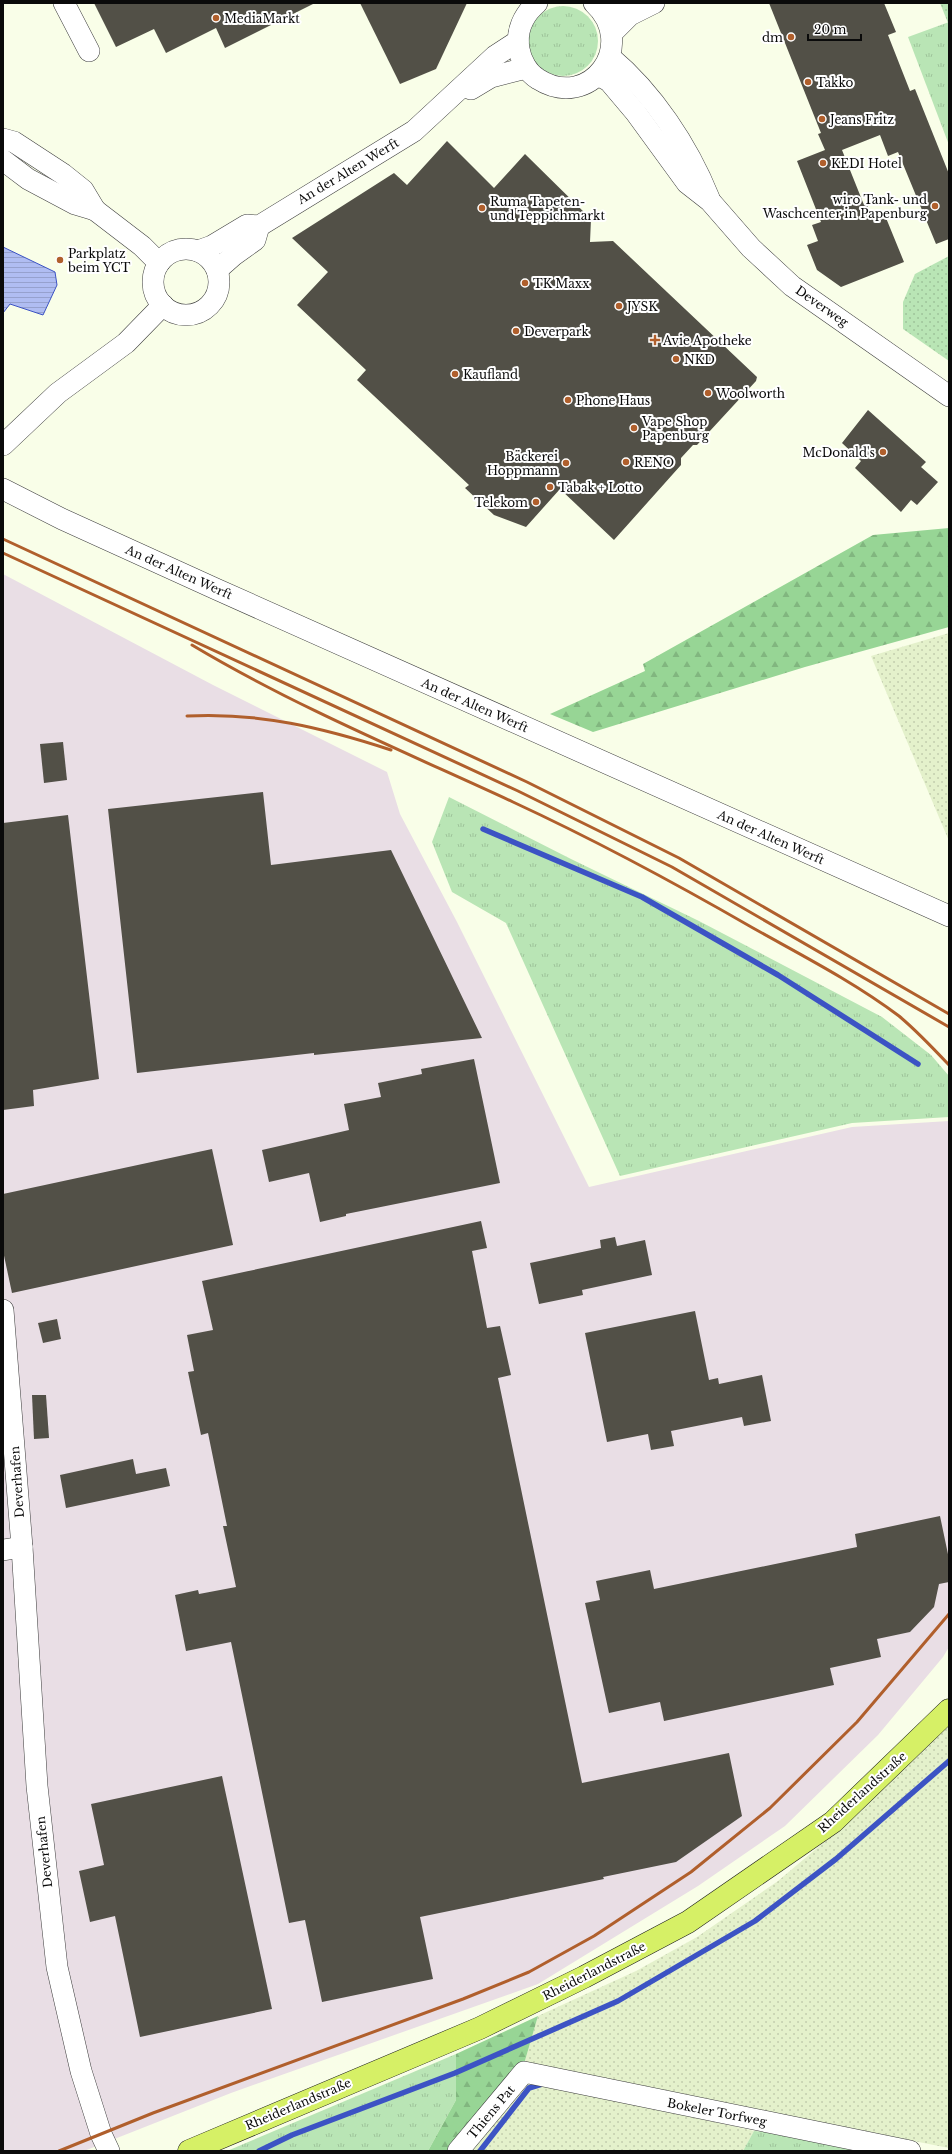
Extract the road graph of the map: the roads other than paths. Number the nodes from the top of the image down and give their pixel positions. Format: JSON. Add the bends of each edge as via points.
{"nodes":[{"id":1,"x":64,"y":3,"type":"edge"},
{"id":2,"x":536,"y":3,"type":"edge"},
{"id":3,"x":622,"y":3,"type":"edge"},
{"id":4,"x":654,"y":3,"type":"edge"},
{"id":5,"x":598,"y":7,"type":"edge"},
{"id":6,"x":612,"y":33,"type":"junction"},
{"id":7,"x":518,"y":41,"type":"junction"},
{"id":8,"x":89,"y":51,"type":"dead end"},
{"id":9,"x":610,"y":57,"type":"junction"},
{"id":10,"x":526,"y":68,"type":"junction"},
{"id":11,"x":598,"y":75,"type":"junction"},
{"id":12,"x":435,"y":113,"type":"junction"},
{"id":13,"x":3,"y":139,"type":"edge"},
{"id":14,"x":3,"y":160,"type":"edge"},
{"id":15,"x":710,"y":201,"type":"junction"},
{"id":16,"x":95,"y":210,"type":"junction"},
{"id":17,"x":259,"y":226,"type":"junction"},
{"id":18,"x":198,"y":251,"type":"junction"},
{"id":19,"x":159,"y":262,"type":"junction"},
{"id":20,"x":217,"y":270,"type":"junction"},
{"id":21,"x":163,"y":305,"type":"junction"},
{"id":22,"x":949,"y":396,"type":"edge"},
{"id":23,"x":3,"y":444,"type":"edge"},
{"id":24,"x":3,"y":489,"type":"edge"},
{"id":25,"x":949,"y":916,"type":"edge"},
{"id":26,"x":3,"y":1310,"type":"edge"},
{"id":27,"x":5,"y":1347,"type":"edge"},
{"id":28,"x":12,"y":1548,"type":"edge"},
{"id":29,"x":949,"y":1710,"type":"edge"},
{"id":30,"x":524,"y":2072,"type":"joint"},
{"id":31,"x":109,"y":2151,"type":"edge"},
{"id":32,"x":188,"y":2151,"type":"edge"},
{"id":33,"x":458,"y":2151,"type":"edge"},
{"id":34,"x":910,"y":2151,"type":"edge"}],
"edges":[{"from":1,"to":8,"type":"street"},
{"from":2,"to":7,"type":"street","via":[[526,14],[520,27]]},
{"from":3,"to":5,"type":"street","via":[[614,8]]},
{"from":4,"to":6,"type":"street","via":[[630,15]]},
{"from":5,"to":6,"type":"street","via":[[608,21]]},
{"from":6,"to":9,"type":"street"},
{"from":7,"to":10,"type":"street","via":[[520,55]]},
{"from":7,"to":12,"type":"street","name":"An der Alten Werft","via":[[495,56]]},
{"from":9,"to":11,"type":"street"},
{"from":9,"to":15,"type":"street","name":"Deverweg","via":[[649,95],[700,177]]},
{"from":10,"to":11,"type":"street","via":[[534,77],[556,87],[579,86]]},
{"from":10,"to":12,"type":"street","name":"An der Alten Werft","via":[[490,78]]},
{"from":11,"to":15,"type":"street","name":"Deverweg","via":[[609,81],[636,113],[687,183]]},
{"from":12,"to":17,"type":"street","name":"An der Alten Werft","via":[[414,131]]},
{"from":13,"to":16,"type":"street","via":[[14,142],[84,190]]},
{"from":14,"to":16,"type":"street","via":[[28,179],[75,204]]},
{"from":15,"to":22,"type":"street","name":"Deverweg","via":[[751,248],[792,286]]},
{"from":16,"to":19,"type":"street"},
{"from":17,"to":18,"type":"street","name":"An der Alten Werft","via":[[247,226]]},
{"from":17,"to":20,"type":"street","via":[[255,240]]},
{"from":18,"to":19,"type":"street","via":[[177,249]]},
{"from":18,"to":20,"type":"street","via":[[210,259]]},
{"from":19,"to":21,"type":"street","via":[[154,271],[154,289]]},
{"from":20,"to":21,"type":"street","via":[[217,291],[206,308],[188,315],[179,314]]},
{"from":21,"to":23,"type":"street","via":[[126,343],[58,393]]},
{"from":24,"to":25,"type":"street","name":"An der Alten Werft","via":[[62,519],[216,589]]},
{"from":26,"to":27,"type":"street","name":"Deverhafen"},
{"from":27,"to":28,"type":"street","name":"Deverhafen"},
{"from":28,"to":31,"type":"street","name":"Deverhafen","via":[[57,1967],[82,2071],[101,2134]]},
{"from":29,"to":32,"type":"main road","name":"Rheiderlandstraße","via":[[833,1822],[688,1922],[584,1978],[480,2028]]},
{"from":30,"to":33,"type":"street","name":"Thiens Pat"},
{"from":30,"to":34,"type":"street","name":"Bokeler Torfweg"}]}
